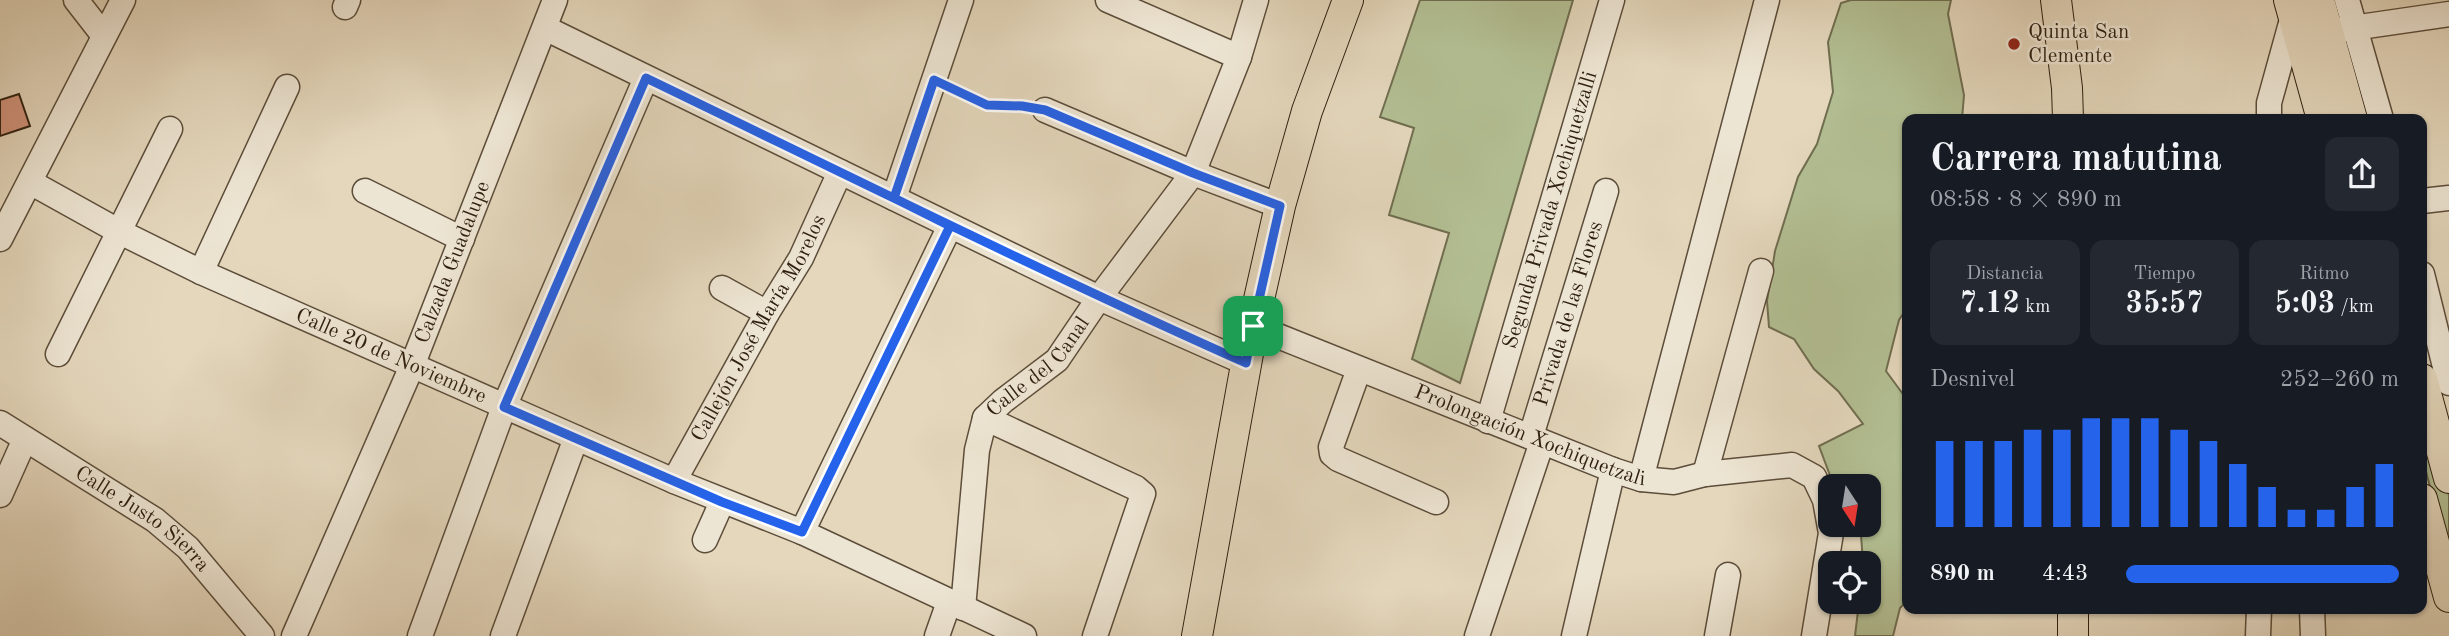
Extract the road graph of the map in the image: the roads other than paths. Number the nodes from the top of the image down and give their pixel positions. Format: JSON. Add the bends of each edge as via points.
{"nodes":[{"id":1,"x":76,"y":0,"type":"edge"},
{"id":2,"x":123,"y":0,"type":"edge"},
{"id":3,"x":555,"y":0,"type":"edge"},
{"id":4,"x":961,"y":0,"type":"edge"},
{"id":5,"x":1108,"y":0,"type":"edge"},
{"id":6,"x":1256,"y":0,"type":"edge"},
{"id":7,"x":1348,"y":0,"type":"edge"},
{"id":8,"x":1612,"y":0,"type":"edge"},
{"id":9,"x":1767,"y":0,"type":"edge"},
{"id":10,"x":2056,"y":0,"type":"edge"},
{"id":11,"x":2074,"y":0,"type":"edge"},
{"id":12,"x":2319,"y":0,"type":"edge"},
{"id":13,"x":2347,"y":0,"type":"edge"},
{"id":14,"x":2291,"y":8,"type":"edge"},
{"id":15,"x":2449,"y":14,"type":"edge"},
{"id":16,"x":545,"y":28,"type":"junction"},
{"id":17,"x":2341,"y":29,"type":"junction"},
{"id":18,"x":104,"y":36,"type":"junction"},
{"id":19,"x":1239,"y":57,"type":"junction"},
{"id":20,"x":646,"y":78,"type":"junction"},
{"id":21,"x":287,"y":87,"type":"dead end"},
{"id":22,"x":1045,"y":110,"type":"road end"},
{"id":23,"x":2068,"y":114,"type":"edge"},
{"id":24,"x":2083,"y":114,"type":"edge"},
{"id":25,"x":2269,"y":114,"type":"edge"},
{"id":26,"x":2321,"y":114,"type":"edge"},
{"id":27,"x":2351,"y":114,"type":"edge"},
{"id":28,"x":2379,"y":114,"type":"edge"},
{"id":29,"x":170,"y":129,"type":"dead end"},
{"id":30,"x":840,"y":172,"type":"junction"},
{"id":31,"x":1193,"y":173,"type":"junction"},
{"id":32,"x":30,"y":182,"type":"junction"},
{"id":33,"x":365,"y":191,"type":"dead end"},
{"id":34,"x":1605,"y":191,"type":"dead end"},
{"id":35,"x":894,"y":198,"type":"junction"},
{"id":36,"x":2449,"y":198,"type":"edge"},
{"id":37,"x":2427,"y":200,"type":"edge"},
{"id":38,"x":1280,"y":206,"type":"junction"},
{"id":39,"x":950,"y":226,"type":"junction"},
{"id":40,"x":120,"y":232,"type":"junction"},
{"id":41,"x":0,"y":239,"type":"edge"},
{"id":42,"x":462,"y":239,"type":"junction"},
{"id":43,"x":1761,"y":271,"type":"dead end"},
{"id":44,"x":201,"y":272,"type":"junction"},
{"id":45,"x":722,"y":288,"type":"dead end"},
{"id":46,"x":1099,"y":298,"type":"junction"},
{"id":47,"x":2427,"y":307,"type":"edge"},
{"id":48,"x":767,"y":313,"type":"junction"},
{"id":49,"x":1253,"y":326,"type":"junction"},
{"id":50,"x":58,"y":354,"type":"dead end"},
{"id":51,"x":1246,"y":363,"type":"junction"},
{"id":52,"x":412,"y":366,"type":"junction"},
{"id":53,"x":1359,"y":369,"type":"junction"},
{"id":54,"x":2438,"y":380,"type":"edge"},
{"id":55,"x":504,"y":407,"type":"junction"},
{"id":56,"x":985,"y":418,"type":"junction"},
{"id":57,"x":1488,"y":421,"type":"junction"},
{"id":58,"x":0,"y":423,"type":"edge"},
{"id":59,"x":576,"y":438,"type":"junction"},
{"id":60,"x":25,"y":439,"type":"junction"},
{"id":61,"x":1537,"y":439,"type":"junction"},
{"id":62,"x":1613,"y":470,"type":"junction"},
{"id":63,"x":1705,"y":474,"type":"junction"},
{"id":64,"x":2449,"y":478,"type":"edge"},
{"id":65,"x":1641,"y":479,"type":"junction"},
{"id":66,"x":674,"y":481,"type":"junction"},
{"id":67,"x":0,"y":495,"type":"edge"},
{"id":68,"x":722,"y":502,"type":"junction"},
{"id":69,"x":1436,"y":502,"type":"dead end"},
{"id":70,"x":2427,"y":512,"type":"edge"},
{"id":71,"x":802,"y":532,"type":"junction"},
{"id":72,"x":705,"y":540,"type":"dead end"},
{"id":73,"x":2442,"y":549,"type":"edge"},
{"id":74,"x":1728,"y":575,"type":"dead end"},
{"id":75,"x":2449,"y":597,"type":"edge"},
{"id":76,"x":956,"y":605,"type":"junction"},
{"id":77,"x":2059,"y":614,"type":"edge"},
{"id":78,"x":2073,"y":614,"type":"edge"},
{"id":79,"x":2259,"y":614,"type":"edge"},
{"id":80,"x":2312,"y":614,"type":"edge"},
{"id":81,"x":262,"y":636,"type":"edge"},
{"id":82,"x":294,"y":636,"type":"edge"},
{"id":83,"x":421,"y":636,"type":"edge"},
{"id":84,"x":503,"y":636,"type":"edge"},
{"id":85,"x":937,"y":636,"type":"edge"},
{"id":86,"x":1024,"y":636,"type":"edge"},
{"id":87,"x":1095,"y":636,"type":"edge"},
{"id":88,"x":1197,"y":636,"type":"edge"},
{"id":89,"x":1477,"y":636,"type":"edge"},
{"id":90,"x":1574,"y":636,"type":"edge"},
{"id":91,"x":1717,"y":636,"type":"edge"},
{"id":92,"x":1814,"y":636,"type":"edge"},
{"id":93,"x":2058,"y":636,"type":"edge"},
{"id":94,"x":2073,"y":636,"type":"edge"},
{"id":95,"x":2258,"y":636,"type":"edge"},
{"id":96,"x":2313,"y":636,"type":"edge"}],
"edges":[{"from":1,"to":18,"type":"street"},
{"from":2,"to":18,"type":"street"},
{"from":3,"to":16,"type":"street","name":"Calzada Guadalupe"},
{"from":4,"to":35,"type":"street"},
{"from":5,"to":19,"type":"street"},
{"from":6,"to":19,"type":"street","name":"Calle del Canal"},
{"from":7,"to":38,"type":"main road","via":[[1307,111]]},
{"from":8,"to":57,"type":"street","name":"Segunda Privada Xochiquetzalli"},
{"from":9,"to":65,"type":"street"},
{"from":10,"to":23,"type":"main road"},
{"from":11,"to":24,"type":"main road"},
{"from":12,"to":17,"type":"main road"},
{"from":13,"to":17,"type":"street"},
{"from":14,"to":25,"type":"street"},
{"from":14,"to":26,"type":"main road"},
{"from":15,"to":17,"type":"street"},
{"from":16,"to":20,"type":"street"},
{"from":16,"to":42,"type":"street","name":"Calzada Guadalupe"},
{"from":17,"to":27,"type":"main road"},
{"from":17,"to":28,"type":"street"},
{"from":18,"to":32,"type":"street"},
{"from":19,"to":31,"type":"street","name":"Calle del Canal"},
{"from":20,"to":30,"type":"street"},
{"from":20,"to":55,"type":"street"},
{"from":21,"to":44,"type":"street"},
{"from":22,"to":31,"type":"street"},
{"from":29,"to":40,"type":"street"},
{"from":30,"to":35,"type":"street"},
{"from":30,"to":48,"type":"street","name":"Callejón José María Morelos","via":[[801,258]]},
{"from":31,"to":38,"type":"street"},
{"from":31,"to":46,"type":"street","name":"Calle del Canal"},
{"from":32,"to":40,"type":"street","name":"Calle 20 de Noviembre"},
{"from":32,"to":41,"type":"street"},
{"from":33,"to":42,"type":"street"},
{"from":34,"to":61,"type":"street","name":"Privada de las Flores"},
{"from":35,"to":39,"type":"street"},
{"from":36,"to":37,"type":"street"},
{"from":38,"to":49,"type":"main road"},
{"from":39,"to":46,"type":"street"},
{"from":39,"to":71,"type":"street"},
{"from":40,"to":44,"type":"street","name":"Calle 20 de Noviembre"},
{"from":40,"to":50,"type":"street"},
{"from":42,"to":52,"type":"street","name":"Calzada Guadalupe"},
{"from":43,"to":63,"type":"street"},
{"from":44,"to":52,"type":"street","name":"Calle 20 de Noviembre"},
{"from":45,"to":48,"type":"street"},
{"from":46,"to":51,"type":"street"},
{"from":46,"to":56,"type":"street","name":"Calle del Canal","via":[[1057,360]]},
{"from":47,"to":54,"type":"street"},
{"from":48,"to":66,"type":"street","name":"Callejón José María Morelos"},
{"from":49,"to":51,"type":"main road"},
{"from":49,"to":53,"type":"street","name":"Prolongación Xochiquetzali"},
{"from":51,"to":88,"type":"main road"},
{"from":52,"to":55,"type":"street","name":"Calle 20 de Noviembre"},
{"from":52,"to":82,"type":"street","name":"Calzada Guadalupe"},
{"from":53,"to":57,"type":"street","name":"Prolongación Xochiquetzali"},
{"from":53,"to":69,"type":"street","via":[[1332,454]]},
{"from":54,"to":64,"type":"main road"},
{"from":55,"to":59,"type":"street","name":"Calle 20 de Noviembre"},
{"from":55,"to":83,"type":"street"},
{"from":56,"to":76,"type":"street","name":"Calle del Canal"},
{"from":56,"to":87,"type":"street","via":[[1143,494]]},
{"from":57,"to":61,"type":"street","name":"Prolongación Xochiquetzali"},
{"from":58,"to":60,"type":"street","name":"Calle Justo Sierra"},
{"from":59,"to":66,"type":"street","name":"Calle 20 de Noviembre"},
{"from":59,"to":84,"type":"street"},
{"from":60,"to":67,"type":"street"},
{"from":60,"to":81,"type":"street","name":"Calle Justo Sierra","via":[[155,520],[188,548]]},
{"from":61,"to":62,"type":"street","name":"Prolongación Xochiquetzali"},
{"from":61,"to":89,"type":"street","name":"Privada de las Flores"},
{"from":62,"to":65,"type":"street","name":"Prolongación Xochiquetzali"},
{"from":62,"to":90,"type":"street"},
{"from":63,"to":65,"type":"street","name":"Prolongación Xochiquetzali","via":[[1674,482]]},
{"from":63,"to":92,"type":"street","name":"Prolongación Xochiquetzali","via":[[1792,465],[1814,477],[1825,500],[1831,533]]},
{"from":66,"to":68,"type":"street","name":"Calle 20 de Noviembre"},
{"from":68,"to":71,"type":"street","name":"Calle 20 de Noviembre"},
{"from":68,"to":72,"type":"street"},
{"from":70,"to":73,"type":"main road"},
{"from":71,"to":76,"type":"street","name":"Calle 20 de Noviembre"},
{"from":73,"to":75,"type":"main road"},
{"from":74,"to":91,"type":"street"},
{"from":76,"to":85,"type":"street","name":"Calle del Canal"},
{"from":76,"to":86,"type":"street","name":"Calle 20 de Noviembre"},
{"from":77,"to":93,"type":"main road"},
{"from":78,"to":94,"type":"main road"},
{"from":79,"to":95,"type":"street"},
{"from":80,"to":96,"type":"street"}]}
